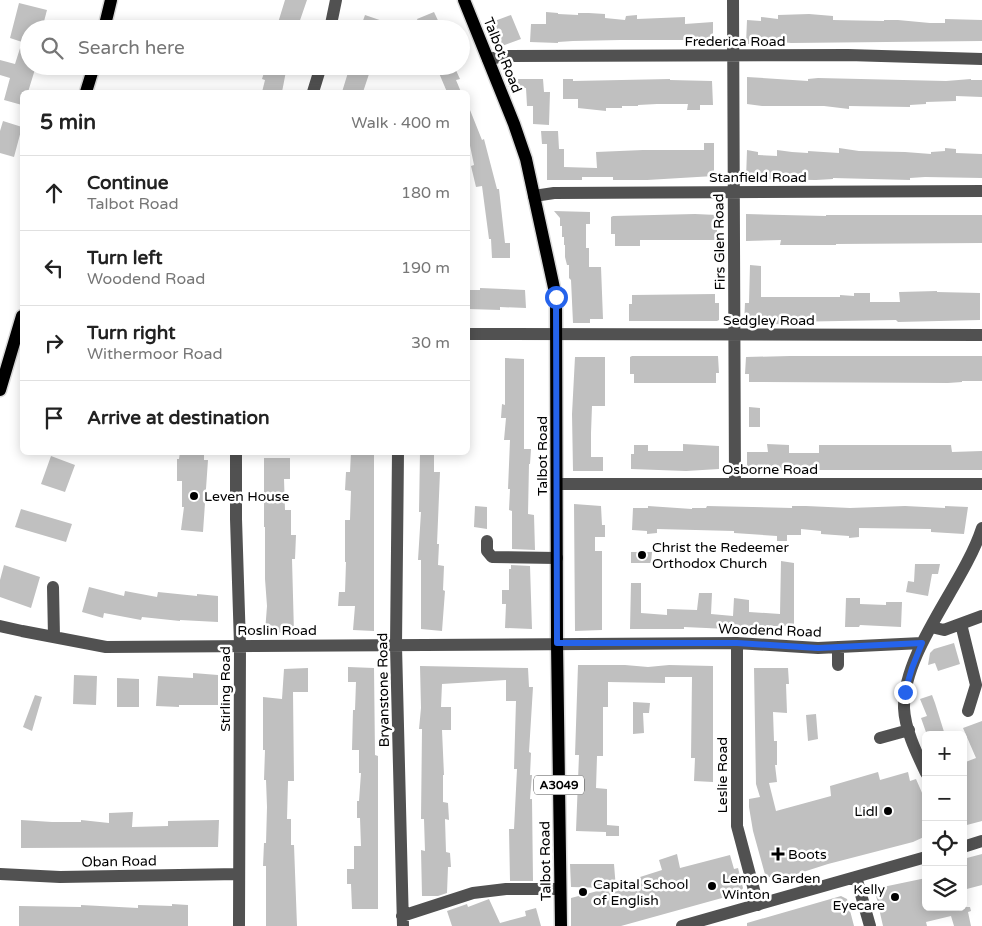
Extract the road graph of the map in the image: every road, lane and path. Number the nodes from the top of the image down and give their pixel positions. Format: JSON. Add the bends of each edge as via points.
{"nodes":[{"id":1,"x":111,"y":0,"type":"edge"},
{"id":2,"x":336,"y":0,"type":"edge"},
{"id":3,"x":464,"y":0,"type":"edge"},
{"id":4,"x":733,"y":0,"type":"edge"},
{"id":5,"x":106,"y":20,"type":"edge"},
{"id":6,"x":332,"y":20,"type":"edge"},
{"id":7,"x":734,"y":56,"type":"junction"},
{"id":8,"x":488,"y":59,"type":"junction"},
{"id":9,"x":982,"y":59,"type":"edge"},
{"id":10,"x":91,"y":75,"type":"edge"},
{"id":11,"x":318,"y":75,"type":"edge"},
{"id":12,"x":87,"y":90,"type":"edge"},
{"id":13,"x":314,"y":90,"type":"edge"},
{"id":14,"x":982,"y":191,"type":"edge"},
{"id":15,"x":733,"y":192,"type":"junction"},
{"id":16,"x":534,"y":196,"type":"junction"},
{"id":17,"x":20,"y":323,"type":"edge"},
{"id":18,"x":470,"y":334,"type":"edge"},
{"id":19,"x":735,"y":334,"type":"junction"},
{"id":20,"x":556,"y":335,"type":"junction"},
{"id":21,"x":982,"y":335,"type":"edge"},
{"id":22,"x":0,"y":390,"type":"edge"},
{"id":23,"x":236,"y":455,"type":"edge"},
{"id":24,"x":398,"y":455,"type":"edge"},
{"id":25,"x":557,"y":484,"type":"junction"},
{"id":26,"x":735,"y":484,"type":"junction"},
{"id":27,"x":982,"y":484,"type":"edge"},
{"id":28,"x":982,"y":528,"type":"edge"},
{"id":29,"x":486,"y":541,"type":"dead end"},
{"id":30,"x":557,"y":558,"type":"junction"},
{"id":31,"x":53,"y":587,"type":"dead end"},
{"id":32,"x":982,"y":616,"type":"edge"},
{"id":33,"x":961,"y":624,"type":"junction"},
{"id":34,"x":0,"y":626,"type":"edge"},
{"id":35,"x":931,"y":627,"type":"junction"},
{"id":36,"x":54,"y":637,"type":"junction"},
{"id":37,"x":557,"y":643,"type":"junction"},
{"id":38,"x":737,"y":643,"type":"junction"},
{"id":39,"x":922,"y":643,"type":"junction"},
{"id":40,"x":240,"y":645,"type":"junction"},
{"id":41,"x":396,"y":646,"type":"junction"},
{"id":42,"x":838,"y":647,"type":"junction"},
{"id":43,"x":838,"y":665,"type":"dead end"},
{"id":44,"x":968,"y":711,"type":"dead end"},
{"id":45,"x":908,"y":730,"type":"junction"},
{"id":46,"x":880,"y":738,"type":"dead end"},
{"id":47,"x":922,"y":763,"type":"edge"},
{"id":48,"x":982,"y":841,"type":"edge"},
{"id":49,"x":967,"y":846,"type":"edge"},
{"id":50,"x":922,"y":859,"type":"edge"},
{"id":51,"x":0,"y":874,"type":"edge"},
{"id":52,"x":239,"y":874,"type":"junction"},
{"id":53,"x":856,"y":877,"type":"junction"},
{"id":54,"x":560,"y":890,"type":"junction"},
{"id":55,"x":758,"y":904,"type":"junction"},
{"id":56,"x":402,"y":921,"type":"edge"},
{"id":57,"x":239,"y":926,"type":"edge"},
{"id":58,"x":561,"y":926,"type":"edge"},
{"id":59,"x":682,"y":926,"type":"edge"},
{"id":60,"x":870,"y":926,"type":"edge"}],
"edges":[{"from":1,"to":5,"type":"main road"},
{"from":2,"to":6,"type":"street"},
{"from":3,"to":8,"type":"main road","name":"Talbot Road","number":"A3049"},
{"from":4,"to":7,"type":"street","name":"Firs Glen Road"},
{"from":7,"to":8,"type":"street","name":"Frederica Road","via":[[506,56]]},
{"from":7,"to":9,"type":"street","name":"Frederica Road"},
{"from":7,"to":15,"type":"street","name":"Firs Glen Road"},
{"from":8,"to":16,"type":"main road","name":"Talbot Road","number":"A3049","via":[[526,159]]},
{"from":10,"to":12,"type":"main road"},
{"from":11,"to":13,"type":"street"},
{"from":14,"to":15,"type":"street","name":"Stanfield Road"},
{"from":15,"to":16,"type":"street","name":"Stanfield Road","via":[[554,193]]},
{"from":15,"to":19,"type":"street","name":"Firs Glen Road"},
{"from":16,"to":20,"type":"main road","name":"Talbot Road","number":"A3049","via":[[556,297]]},
{"from":17,"to":22,"type":"main road"},
{"from":18,"to":20,"type":"street","name":"Sedgley Road"},
{"from":19,"to":20,"type":"street","name":"Sedgley Road"},
{"from":19,"to":21,"type":"street","name":"Sedgley Road"},
{"from":19,"to":26,"type":"street","name":"Firs Glen Road"},
{"from":20,"to":25,"type":"main road","name":"Talbot Road","number":"A3049"},
{"from":23,"to":40,"type":"street","name":"Stirling Road"},
{"from":24,"to":41,"type":"street","name":"Bryanstone Road"},
{"from":25,"to":26,"type":"street","name":"Osborne Road"},
{"from":25,"to":30,"type":"main road","name":"Talbot Road","number":"A3049"},
{"from":26,"to":27,"type":"street","name":"Osborne Road"},
{"from":28,"to":35,"type":"street","via":[[976,547]]},
{"from":29,"to":30,"type":"street","via":[[486,551],[492,557]]},
{"from":30,"to":37,"type":"main road","name":"Talbot Road","number":"A3049"},
{"from":31,"to":36,"type":"street"},
{"from":32,"to":33,"type":"street"},
{"from":33,"to":35,"type":"street","via":[[944,630]]},
{"from":33,"to":44,"type":"street","via":[[976,685]]},
{"from":34,"to":36,"type":"street","name":"Roslin Road"},
{"from":35,"to":39,"type":"street"},
{"from":36,"to":40,"type":"street","name":"Roslin Road","via":[[106,647]]},
{"from":37,"to":38,"type":"street","name":"Woodend Road"},
{"from":37,"to":41,"type":"street","name":"Roslin Road"},
{"from":37,"to":54,"type":"main road","name":"Talbot Road","number":"A3049"},
{"from":38,"to":42,"type":"street","name":"Woodend Road"},
{"from":38,"to":55,"type":"street","name":"Leslie Road","via":[[737,826]]},
{"from":39,"to":42,"type":"street","name":"Woodend Road"},
{"from":39,"to":45,"type":"street","via":[[905,692]]},
{"from":40,"to":41,"type":"street","name":"Roslin Road"},
{"from":40,"to":52,"type":"street","name":"Stirling Road"},
{"from":41,"to":56,"type":"street","name":"Bryanstone Road"},
{"from":42,"to":43,"type":"street"},
{"from":45,"to":46,"type":"street"},
{"from":45,"to":47,"type":"street"},
{"from":48,"to":49,"type":"street"},
{"from":50,"to":53,"type":"street"},
{"from":51,"to":52,"type":"street","name":"Oban Road","via":[[60,877]]},
{"from":52,"to":57,"type":"street","name":"Stirling Road"},
{"from":53,"to":55,"type":"street"},
{"from":53,"to":60,"type":"street"},
{"from":54,"to":56,"type":"street","via":[[506,889],[474,893]]},
{"from":54,"to":58,"type":"main road","name":"Talbot Road","number":"A3049"},
{"from":55,"to":59,"type":"street"}]}
